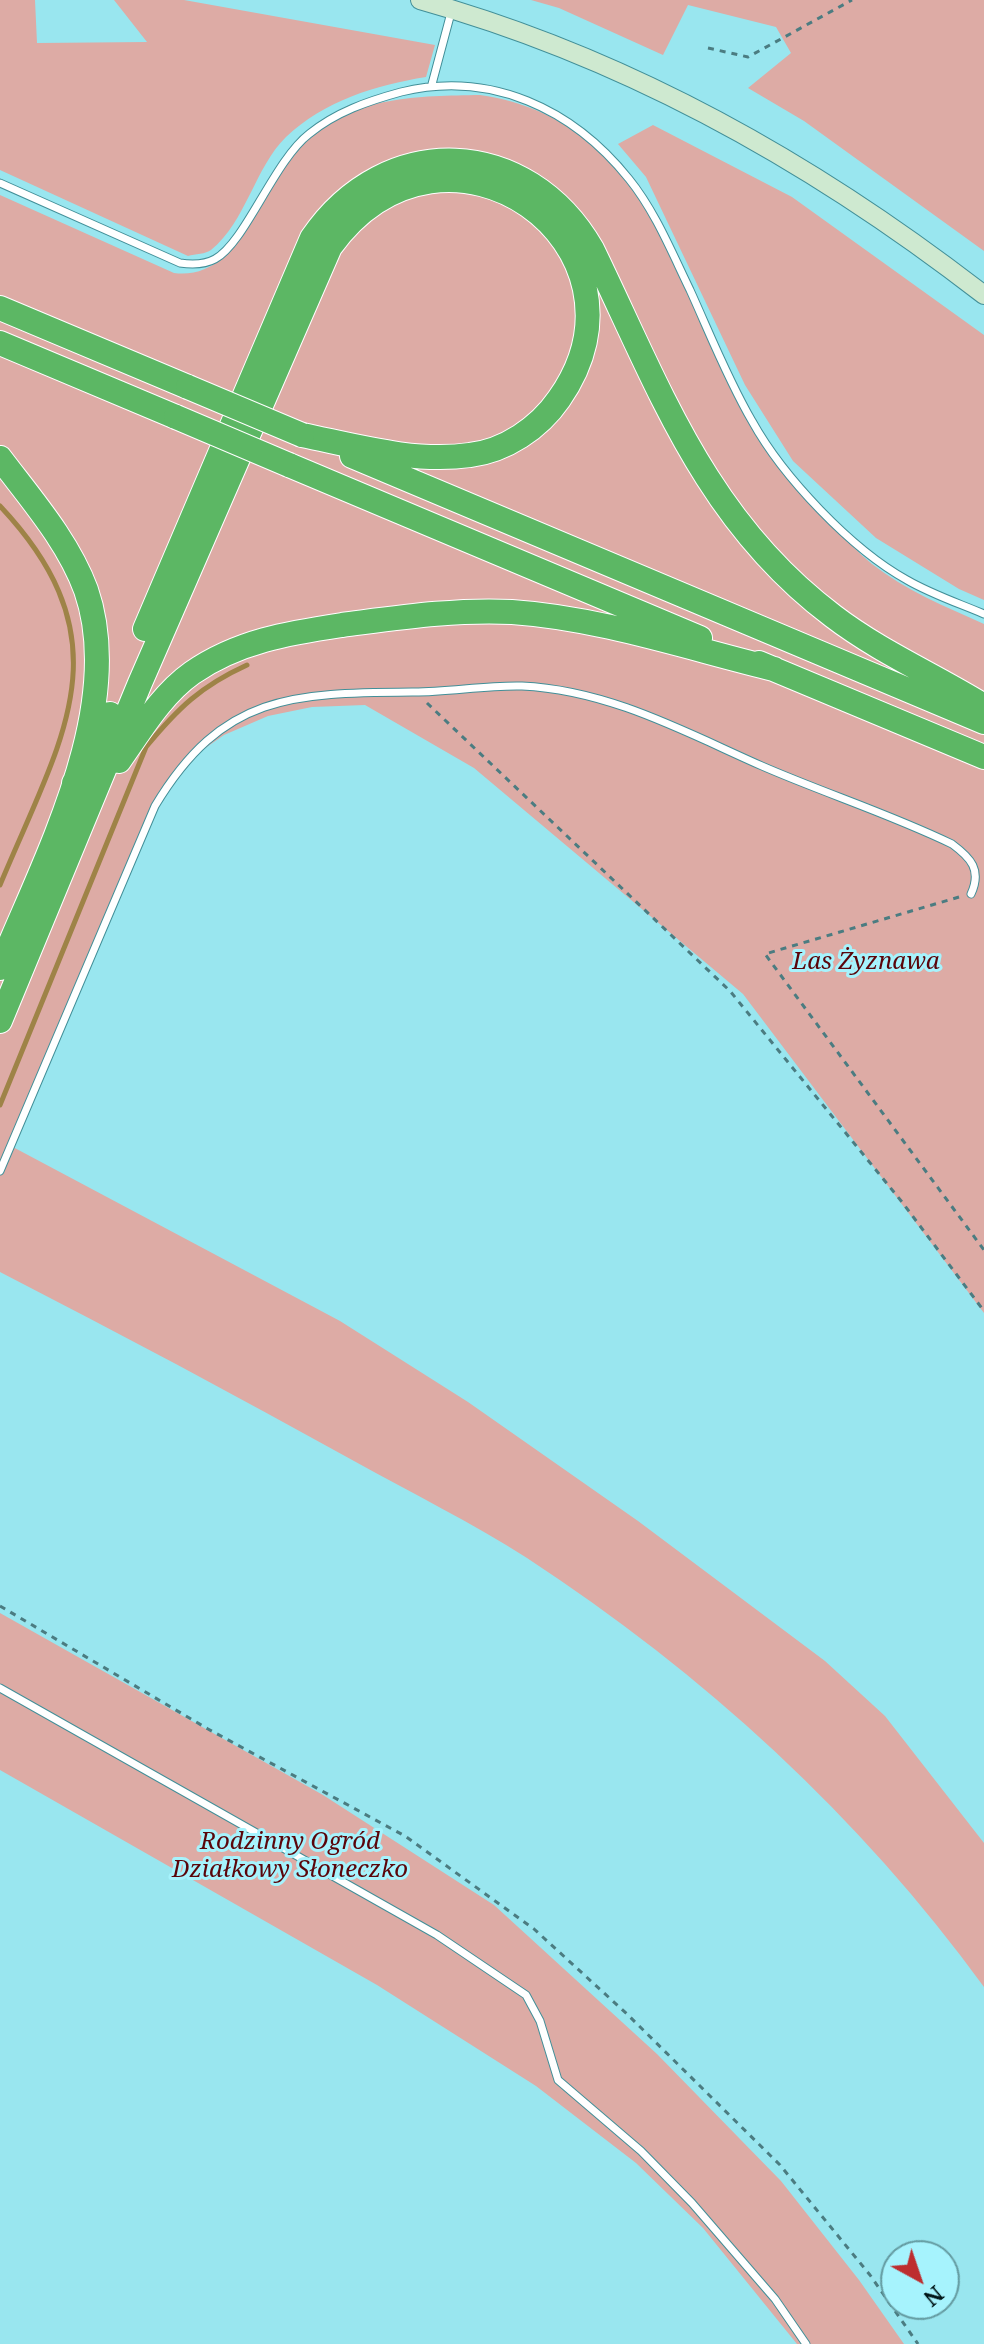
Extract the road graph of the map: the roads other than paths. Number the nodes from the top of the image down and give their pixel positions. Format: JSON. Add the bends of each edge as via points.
{"nodes":[{"id":1,"x":420,"y":0,"type":"edge"},
{"id":2,"x":452,"y":9,"type":"junction"},
{"id":3,"x":432,"y":84,"type":"junction"},
{"id":4,"x":0,"y":183,"type":"edge"},
{"id":5,"x":984,"y":295,"type":"edge"},
{"id":6,"x":0,"y":308,"type":"edge"},
{"id":7,"x":0,"y":343,"type":"edge"},
{"id":8,"x":302,"y":435,"type":"junction"},
{"id":9,"x":0,"y":458,"type":"edge"},
{"id":10,"x":984,"y":614,"type":"edge"},
{"id":11,"x":774,"y":669,"type":"junction"},
{"id":12,"x":984,"y":706,"type":"edge"},
{"id":13,"x":984,"y":722,"type":"edge"},
{"id":14,"x":984,"y":757,"type":"edge"},
{"id":15,"x":74,"y":783,"type":"junction"},
{"id":16,"x":91,"y":805,"type":"junction"},
{"id":17,"x":971,"y":894,"type":"road end"},
{"id":18,"x":0,"y":968,"type":"edge"},
{"id":19,"x":0,"y":1021,"type":"edge"},
{"id":20,"x":0,"y":1171,"type":"edge"},
{"id":21,"x":0,"y":1688,"type":"edge"},
{"id":22,"x":806,"y":2344,"type":"edge"}],
"edges":[{"from":1,"to":2,"type":"main road"},
{"from":2,"to":3,"type":"lane"},
{"from":2,"to":5,"type":"main road","via":[[629,76],[747,134],[894,226]]},
{"from":3,"to":4,"type":"lane","via":[[369,100],[306,135],[287,155],[231,244],[217,258],[196,265],[180,263]]},
{"from":3,"to":10,"type":"lane","via":[[479,86],[519,96],[562,116],[595,141],[631,181],[653,218],[768,448],[869,555],[906,580]]},
{"from":6,"to":8,"type":"highway","bridge":true},
{"from":7,"to":11,"type":"highway","bridge":true},
{"from":8,"to":13,"type":"highway"},
{"from":8,"to":16,"type":"highway","via":[[387,452],[469,456],[515,440],[537,425],[577,370],[587,324],[583,281],[548,220],[513,195],[474,182],[434,180],[382,197],[339,234],[282,350]]},
{"from":9,"to":15,"type":"highway","via":[[71,558],[89,602],[97,674]]},
{"from":11,"to":14,"type":"highway"},
{"from":11,"to":16,"type":"highway","via":[[611,628],[510,612],[432,614],[285,634],[212,660],[176,686]]},
{"from":12,"to":15,"type":"highway","via":[[887,653],[833,616],[742,530],[685,444],[592,249],[555,200],[506,170],[432,161],[392,170],[358,189],[312,238],[98,743]]},
{"from":15,"to":18,"type":"highway"},
{"from":16,"to":19,"type":"highway"},
{"from":17,"to":20,"type":"lane","via":[[975,869],[970,857],[952,844],[646,713],[523,686],[295,698],[230,722],[190,755],[155,806]]},
{"from":21,"to":22,"type":"lane","via":[[424,1927],[526,1995],[558,2080],[692,2203],[775,2299]]}]}
